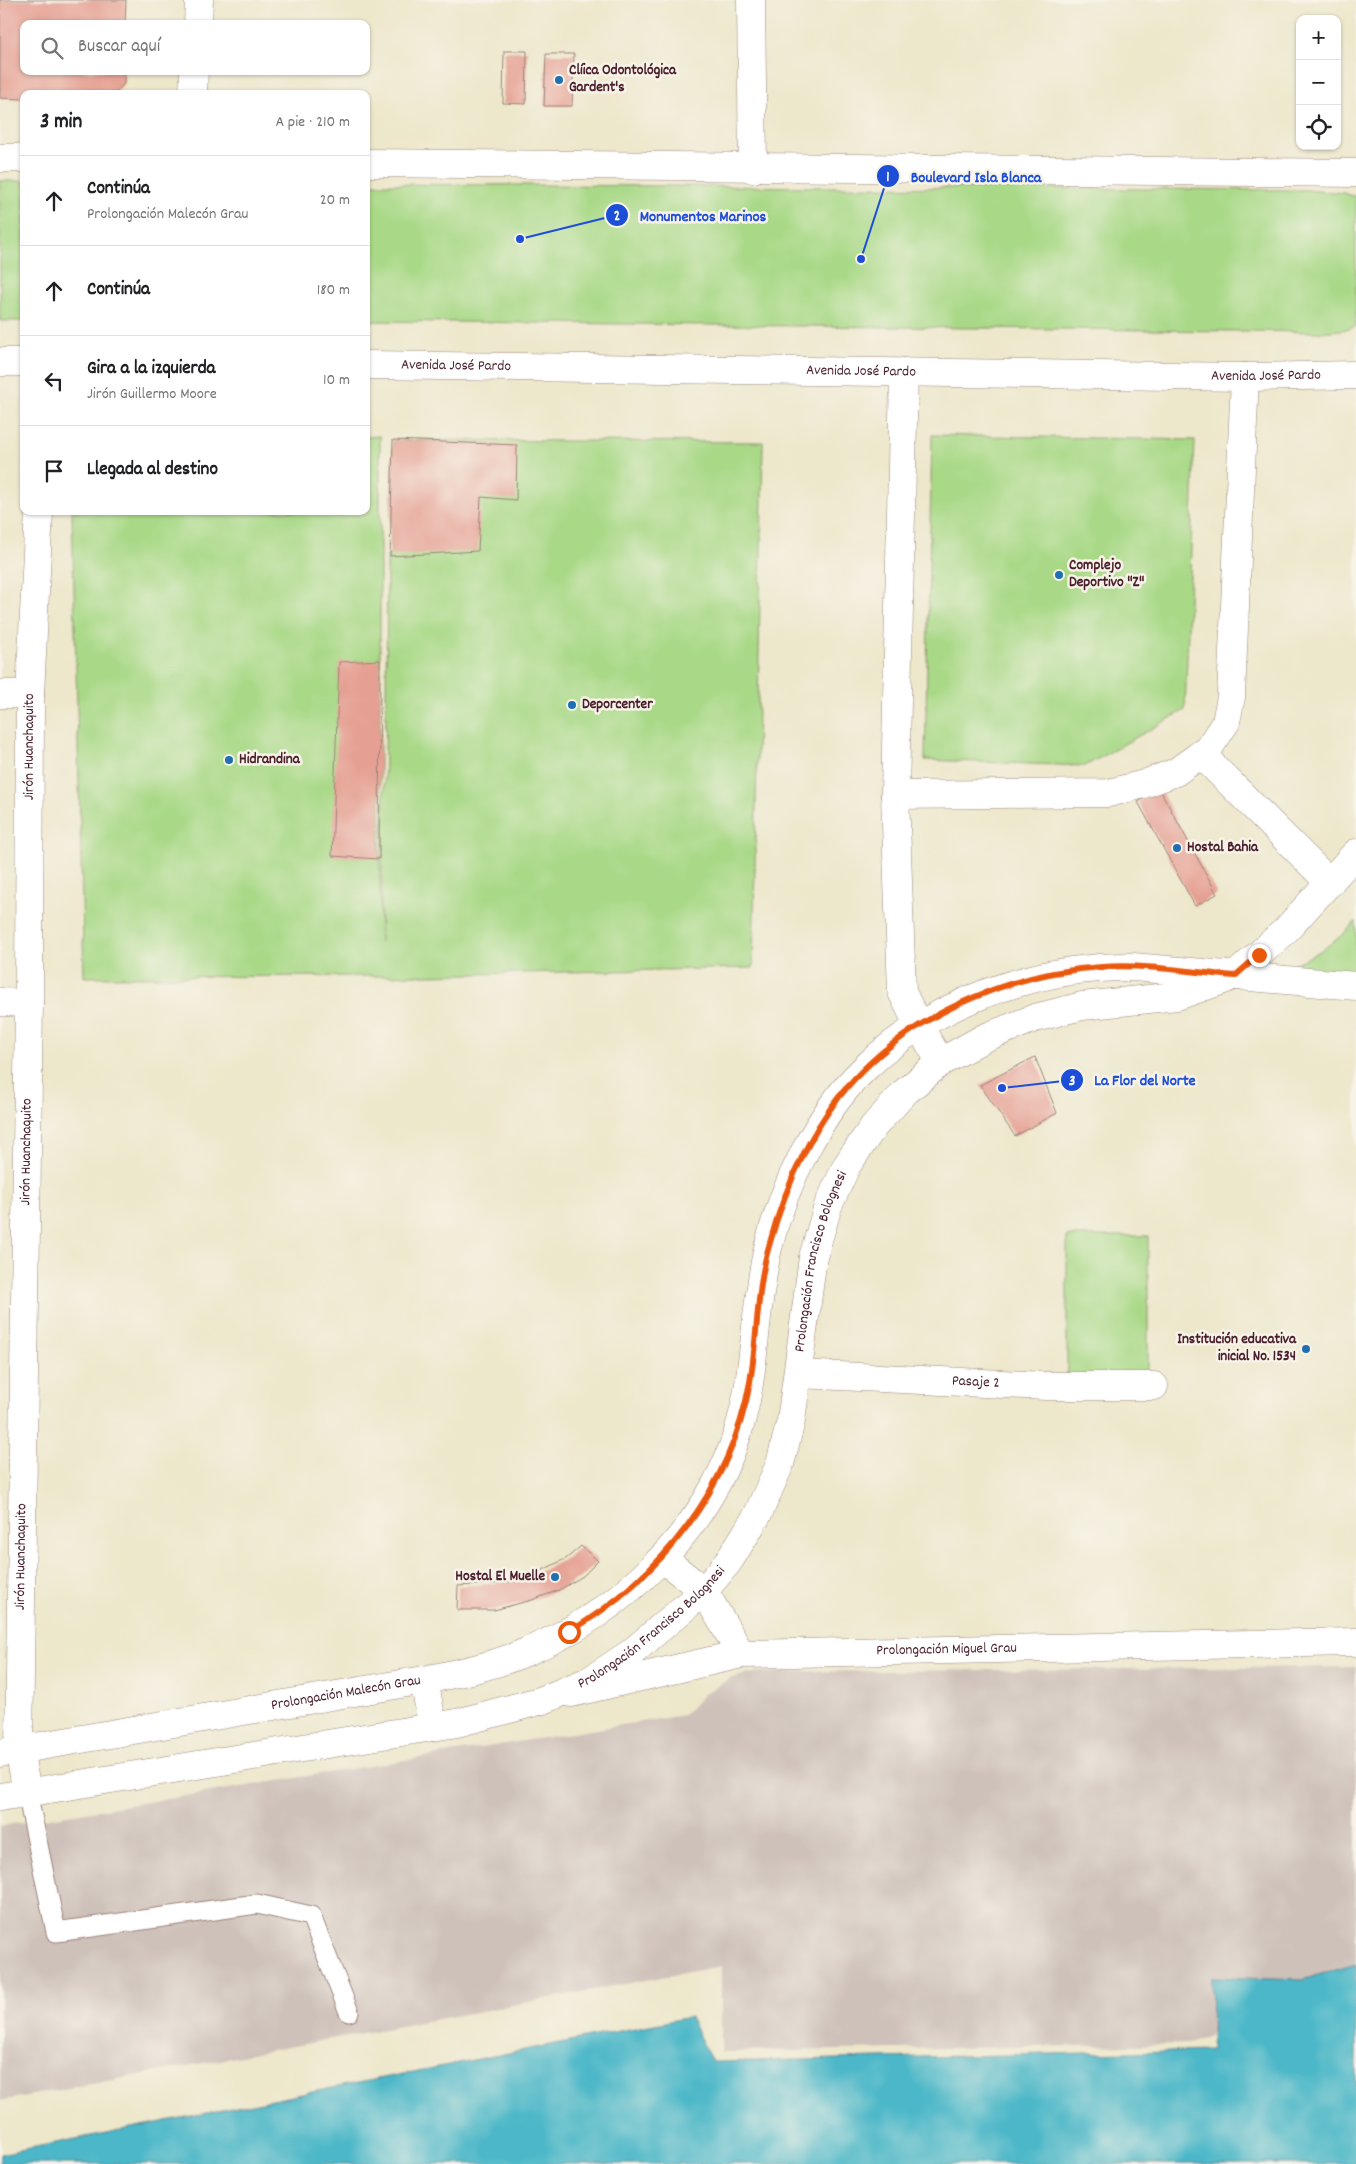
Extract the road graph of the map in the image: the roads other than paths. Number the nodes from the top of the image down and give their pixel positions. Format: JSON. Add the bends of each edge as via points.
{"nodes":[{"id":1,"x":199,"y":0,"type":"edge"},
{"id":2,"x":751,"y":0,"type":"edge"},
{"id":3,"x":198,"y":20,"type":"edge"},
{"id":4,"x":194,"y":75,"type":"edge"},
{"id":5,"x":193,"y":90,"type":"edge"},
{"id":6,"x":0,"y":158,"type":"edge"},
{"id":7,"x":20,"y":158,"type":"edge"},
{"id":8,"x":370,"y":163,"type":"edge"},
{"id":9,"x":753,"y":169,"type":"junction"},
{"id":10,"x":1356,"y":173,"type":"edge"},
{"id":11,"x":0,"y":362,"type":"edge"},
{"id":12,"x":20,"y":362,"type":"edge"},
{"id":13,"x":370,"y":365,"type":"edge"},
{"id":14,"x":904,"y":372,"type":"junction"},
{"id":15,"x":1356,"y":375,"type":"edge"},
{"id":16,"x":1245,"y":377,"type":"junction"},
{"id":17,"x":38,"y":515,"type":"edge"},
{"id":18,"x":0,"y":694,"type":"edge"},
{"id":19,"x":30,"y":694,"type":"junction"},
{"id":20,"x":1202,"y":754,"type":"junction"},
{"id":21,"x":895,"y":795,"type":"junction"},
{"id":22,"x":1356,"y":853,"type":"edge"},
{"id":23,"x":1330,"y":883,"type":"junction"},
{"id":24,"x":1235,"y":976,"type":"junction"},
{"id":25,"x":1356,"y":986,"type":"edge"},
{"id":26,"x":0,"y":1002,"type":"edge"},
{"id":27,"x":29,"y":1004,"type":"junction"},
{"id":28,"x":920,"y":1027,"type":"junction"},
{"id":29,"x":941,"y":1062,"type":"junction"},
{"id":30,"x":798,"y":1374,"type":"junction"},
{"id":31,"x":1154,"y":1386,"type":"dead end"},
{"id":32,"x":662,"y":1558,"type":"junction"},
{"id":33,"x":704,"y":1591,"type":"junction"},
{"id":34,"x":1356,"y":1642,"type":"edge"},
{"id":35,"x":741,"y":1654,"type":"junction"},
{"id":36,"x":424,"y":1680,"type":"junction"},
{"id":37,"x":543,"y":1700,"type":"junction"},
{"id":38,"x":433,"y":1727,"type":"junction"},
{"id":39,"x":10,"y":1751,"type":"edge"},
{"id":40,"x":27,"y":1792,"type":"junction"},
{"id":41,"x":0,"y":1797,"type":"edge"},
{"id":42,"x":349,"y":2012,"type":"dead end"}],
"edges":[{"from":1,"to":3,"type":"main road"},
{"from":2,"to":9,"type":"main road"},
{"from":4,"to":5,"type":"main road"},
{"from":6,"to":7,"type":"main road"},
{"from":8,"to":9,"type":"main road"},
{"from":9,"to":10,"type":"main road"},
{"from":11,"to":12,"type":"main road"},
{"from":13,"to":14,"type":"main road","name":"Avenida José Pardo"},
{"from":14,"to":16,"type":"main road","name":"Avenida José Pardo"},
{"from":14,"to":21,"type":"main road"},
{"from":15,"to":16,"type":"main road","name":"Avenida José Pardo"},
{"from":16,"to":20,"type":"main road","via":[[1231,697],[1226,722]]},
{"from":17,"to":19,"type":"main road","name":"Jirón Huanchaquito"},
{"from":18,"to":19,"type":"main road"},
{"from":19,"to":27,"type":"main road","name":"Jirón Huanchaquito"},
{"from":20,"to":21,"type":"main road","via":[[1176,772],[1109,793]]},
{"from":20,"to":23,"type":"main road"},
{"from":21,"to":28,"type":"main road","via":[[902,992]]},
{"from":22,"to":23,"type":"main road"},
{"from":23,"to":24,"type":"main road","via":[[1286,930]]},
{"from":24,"to":25,"type":"main road","name":"Prolongación Francisco Bolognesi"},
{"from":24,"to":28,"type":"main road","name":"Prolongación Francisco Bolognesi","via":[[1103,967],[1049,974],[958,1005]]},
{"from":24,"to":29,"type":"main road","name":"Prolongación Francisco Bolognesi","via":[[1177,996],[1082,1006],[1035,1018],[984,1038]]},
{"from":26,"to":27,"type":"main road"},
{"from":27,"to":39,"type":"main road","name":"Jirón Huanchaquito"},
{"from":28,"to":29,"type":"main road"},
{"from":28,"to":32,"type":"main road","name":"Prolongación Francisco Bolognesi","via":[[891,1044],[862,1070],[834,1105],[807,1148],[784,1196],[768,1248],[750,1382],[737,1436],[715,1486],[689,1526]]},
{"from":29,"to":30,"type":"main road","name":"Prolongación Francisco Bolognesi","via":[[906,1091],[874,1126],[847,1166],[828,1206],[813,1257]]},
{"from":30,"to":31,"type":"main road","name":"Pasaje 2","via":[[1046,1386]]},
{"from":30,"to":33,"type":"main road","name":"Prolongación Francisco Bolognesi","via":[[780,1464],[758,1514],[729,1561]]},
{"from":32,"to":33,"type":"main road"},
{"from":32,"to":36,"type":"main road","name":"Prolongación Malecón Grau","via":[[599,1614],[569,1632],[483,1668]]},
{"from":33,"to":35,"type":"main road"},
{"from":33,"to":37,"type":"main road","name":"Prolongación Francisco Bolognesi","via":[[630,1653],[589,1681]]},
{"from":34,"to":35,"type":"main road","name":"Prolongación Miguel Grau"},
{"from":35,"to":37,"type":"main road","name":"Prolongación Miguel Grau"},
{"from":36,"to":38,"type":"main road"},
{"from":36,"to":39,"type":"main road","name":"Prolongación Malecón Grau"},
{"from":37,"to":38,"type":"main road"},
{"from":38,"to":40,"type":"main road"},
{"from":39,"to":40,"type":"main road","name":"Jirón Huanchaquito"},
{"from":40,"to":41,"type":"main road"},
{"from":40,"to":42,"type":"lane","via":[[56,1932],[257,1904],[311,1916]]}]}
